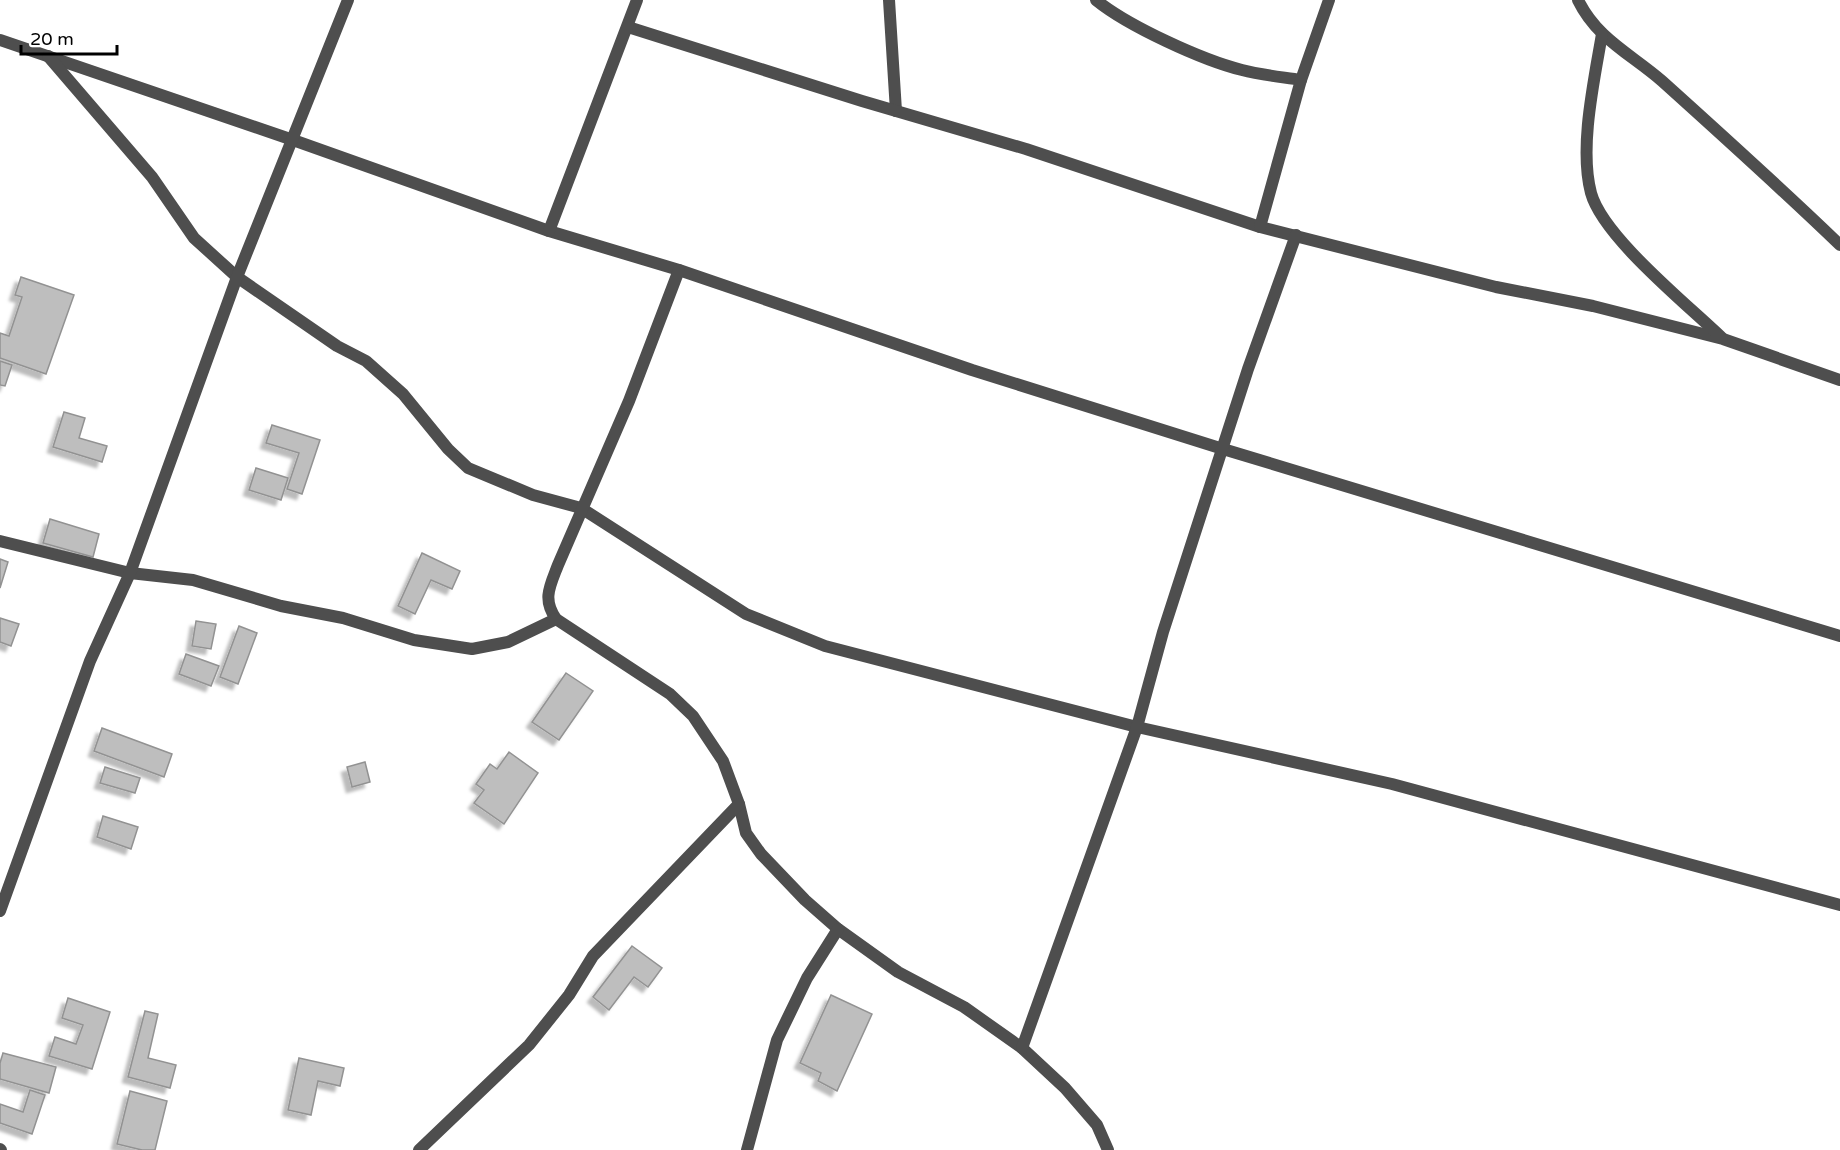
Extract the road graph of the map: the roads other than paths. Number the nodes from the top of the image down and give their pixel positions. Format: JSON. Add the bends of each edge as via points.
{"nodes":[{"id":1,"x":348,"y":0,"type":"edge"},
{"id":2,"x":637,"y":0,"type":"edge"},
{"id":3,"x":889,"y":0,"type":"edge"},
{"id":4,"x":1096,"y":0,"type":"edge"},
{"id":5,"x":1329,"y":0,"type":"edge"},
{"id":6,"x":1578,"y":0,"type":"edge"},
{"id":7,"x":628,"y":27,"type":"junction"},
{"id":8,"x":1602,"y":34,"type":"junction"},
{"id":9,"x":0,"y":40,"type":"edge"},
{"id":10,"x":48,"y":56,"type":"junction"},
{"id":11,"x":1301,"y":80,"type":"junction"},
{"id":12,"x":896,"y":111,"type":"junction"},
{"id":13,"x":293,"y":140,"type":"junction"},
{"id":14,"x":1260,"y":227,"type":"junction"},
{"id":15,"x":549,"y":231,"type":"junction"},
{"id":16,"x":1296,"y":236,"type":"junction"},
{"id":17,"x":1840,"y":244,"type":"edge"},
{"id":18,"x":679,"y":270,"type":"junction"},
{"id":19,"x":237,"y":277,"type":"junction"},
{"id":20,"x":1723,"y":339,"type":"junction"},
{"id":21,"x":1840,"y":380,"type":"edge"},
{"id":22,"x":1223,"y":449,"type":"junction"},
{"id":23,"x":582,"y":508,"type":"junction"},
{"id":24,"x":0,"y":541,"type":"edge"},
{"id":25,"x":130,"y":573,"type":"junction"},
{"id":26,"x":556,"y":619,"type":"junction"},
{"id":27,"x":1840,"y":636,"type":"edge"},
{"id":28,"x":1137,"y":728,"type":"junction"},
{"id":29,"x":739,"y":804,"type":"junction"},
{"id":30,"x":1840,"y":905,"type":"edge"},
{"id":31,"x":0,"y":911,"type":"edge"},
{"id":32,"x":838,"y":929,"type":"junction"},
{"id":33,"x":1022,"y":1048,"type":"junction"},
{"id":34,"x":419,"y":1150,"type":"edge"},
{"id":35,"x":747,"y":1150,"type":"edge"},
{"id":36,"x":1108,"y":1150,"type":"edge"}],
"edges":[{"from":1,"to":13,"type":"street"},
{"from":2,"to":7,"type":"street"},
{"from":3,"to":12,"type":"street"},
{"from":4,"to":11,"type":"street","via":[[1109,11],[1193,52],[1241,69]]},
{"from":5,"to":11,"type":"street"},
{"from":6,"to":8,"type":"street","via":[[1587,18]]},
{"from":7,"to":12,"type":"street"},
{"from":7,"to":15,"type":"street"},
{"from":8,"to":17,"type":"street","via":[[1657,76]]},
{"from":8,"to":20,"type":"street","via":[[1589,127],[1587,164],[1592,195],[1605,221],[1640,261]]},
{"from":9,"to":10,"type":"street"},
{"from":10,"to":13,"type":"street"},
{"from":10,"to":19,"type":"street","via":[[152,177],[194,238]]},
{"from":11,"to":14,"type":"street"},
{"from":12,"to":14,"type":"street","via":[[1026,149]]},
{"from":13,"to":15,"type":"street"},
{"from":13,"to":19,"type":"street"},
{"from":14,"to":16,"type":"street"},
{"from":15,"to":18,"type":"street"},
{"from":16,"to":20,"type":"street"},
{"from":16,"to":22,"type":"street"},
{"from":18,"to":22,"type":"street","via":[[972,370]]},
{"from":18,"to":23,"type":"street"},
{"from":19,"to":23,"type":"street","via":[[337,346],[366,361],[403,394],[468,468],[533,495]]},
{"from":19,"to":25,"type":"street"},
{"from":20,"to":21,"type":"street"},
{"from":22,"to":27,"type":"street"},
{"from":22,"to":28,"type":"street","via":[[1163,632]]},
{"from":23,"to":26,"type":"street","via":[[548,592],[550,610]]},
{"from":23,"to":28,"type":"street","via":[[746,614],[825,646]]},
{"from":24,"to":25,"type":"street"},
{"from":25,"to":26,"type":"street","via":[[193,580],[414,640],[471,649],[508,642]]},
{"from":25,"to":31,"type":"street","via":[[90,661]]},
{"from":26,"to":29,"type":"street","via":[[670,694],[693,716],[723,761]]},
{"from":28,"to":30,"type":"street","via":[[1392,784]]},
{"from":28,"to":33,"type":"street"},
{"from":29,"to":32,"type":"street","via":[[747,833],[761,854]]},
{"from":29,"to":34,"type":"street","via":[[593,956],[569,995],[529,1045]]},
{"from":32,"to":33,"type":"street","via":[[898,972],[964,1007]]},
{"from":32,"to":35,"type":"street","via":[[807,978],[777,1040]]},
{"from":33,"to":36,"type":"street","via":[[1098,1125]]}]}
